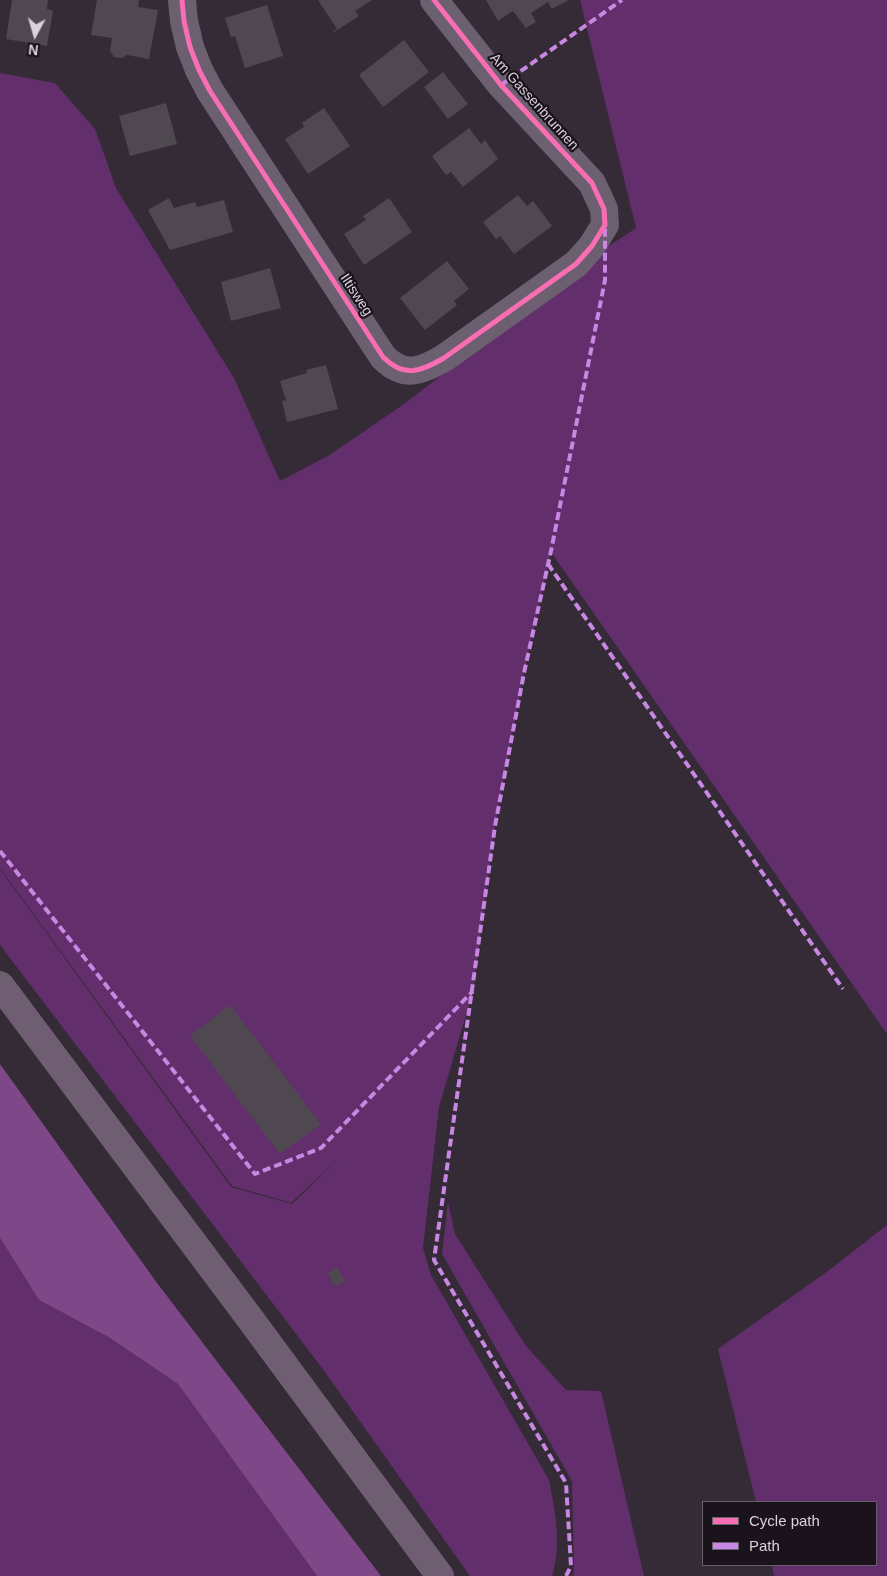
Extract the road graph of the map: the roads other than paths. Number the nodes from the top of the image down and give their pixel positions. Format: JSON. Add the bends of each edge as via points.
{"nodes":[{"id":1,"x":182,"y":0,"type":"edge"},
{"id":2,"x":434,"y":0,"type":"edge"},
{"id":3,"x":605,"y":225,"type":"joint"},
{"id":4,"x":0,"y":985,"type":"edge"},
{"id":5,"x":440,"y":1576,"type":"edge"}],
"edges":[{"from":1,"to":3,"type":"street","name":"Iltisweg","via":[[190,47],[210,92],[378,350],[391,365],[414,371],[444,358],[576,264]]},
{"from":2,"to":3,"type":"street","name":"Am Gassenbrunnen","via":[[501,85],[592,183],[604,210]]},
{"from":4,"to":5,"type":"main road"}]}
